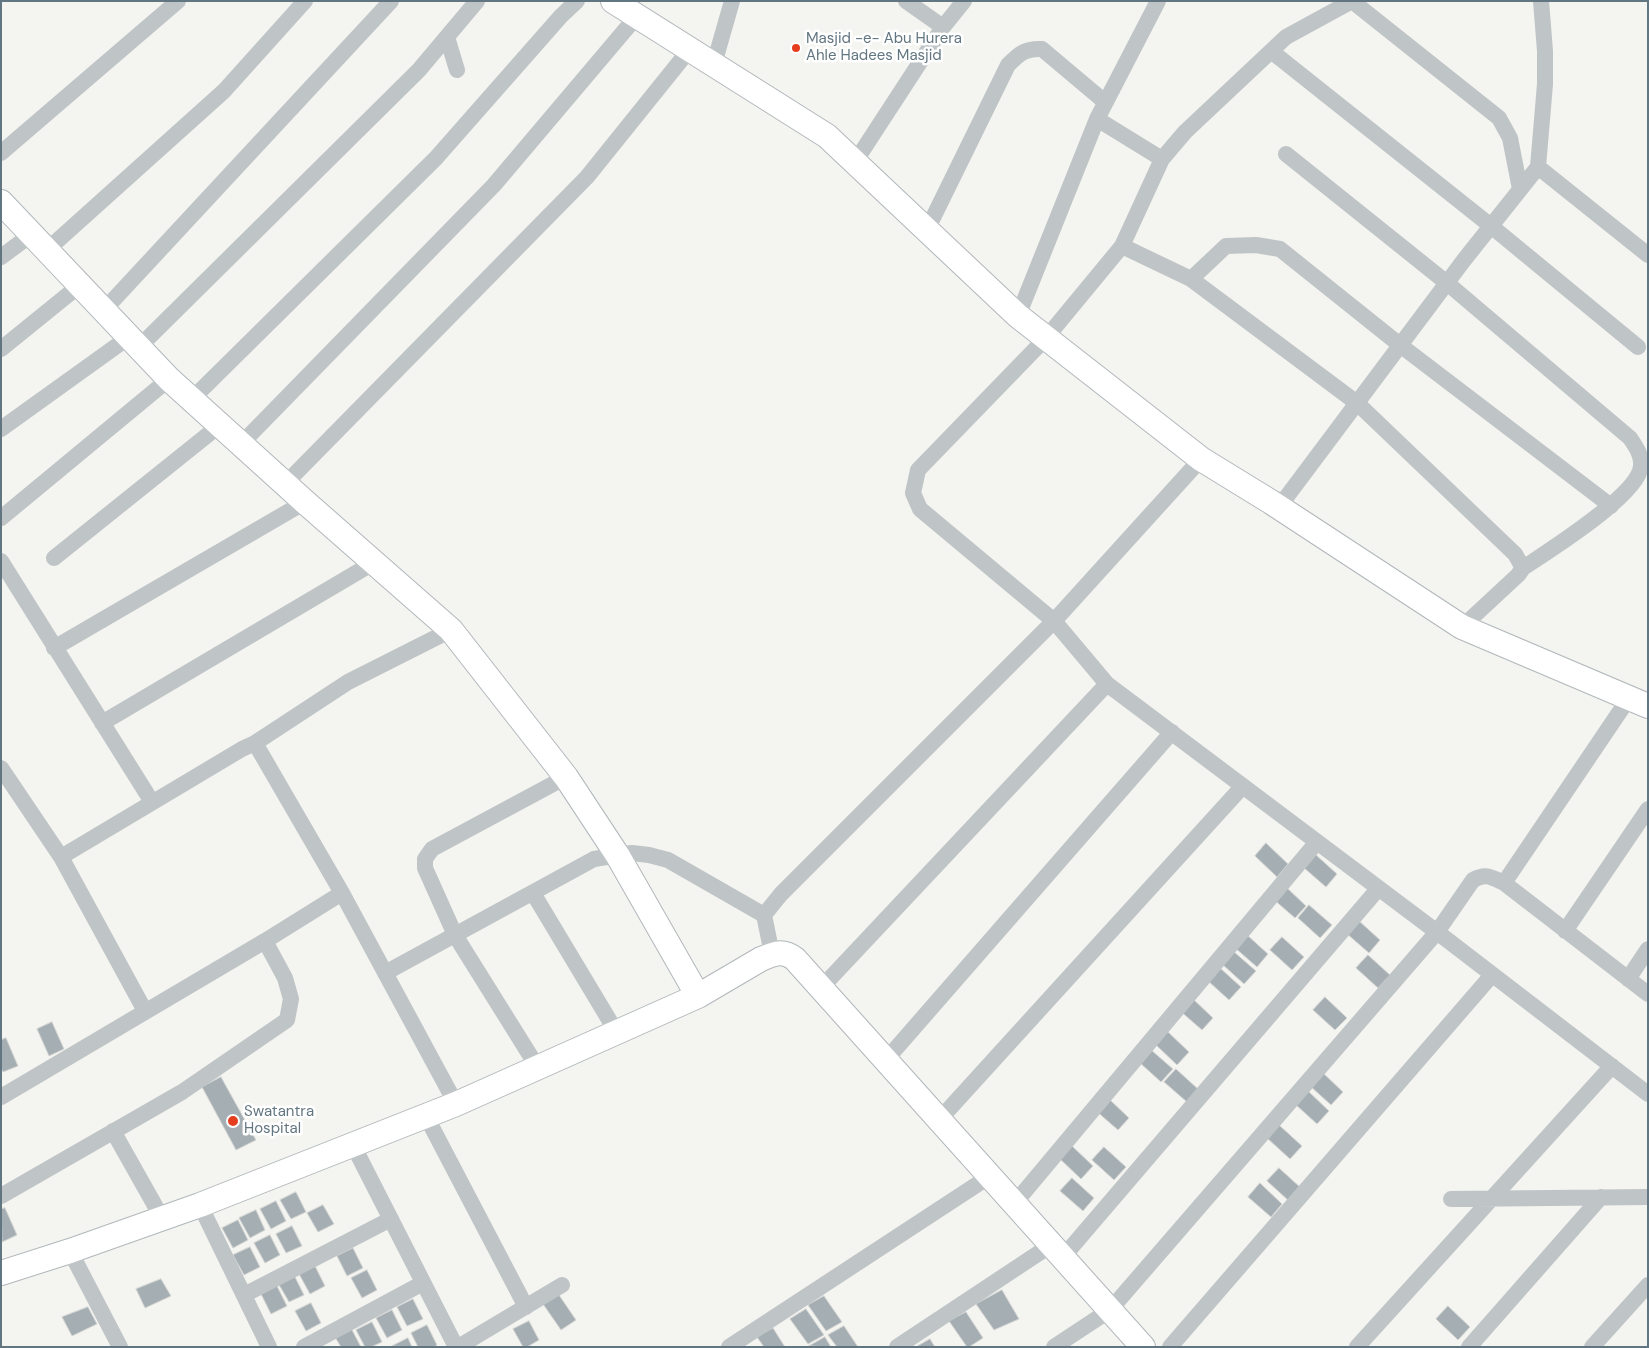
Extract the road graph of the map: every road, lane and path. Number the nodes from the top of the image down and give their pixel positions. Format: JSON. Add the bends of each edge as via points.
{"nodes":[{"id":1,"x":178,"y":1,"type":"edge"},
{"id":2,"x":305,"y":1,"type":"edge"},
{"id":3,"x":391,"y":1,"type":"edge"},
{"id":4,"x":478,"y":1,"type":"edge"},
{"id":5,"x":577,"y":1,"type":"edge"},
{"id":6,"x":613,"y":1,"type":"edge"},
{"id":7,"x":732,"y":1,"type":"edge"},
{"id":8,"x":906,"y":1,"type":"edge"},
{"id":9,"x":964,"y":1,"type":"edge"},
{"id":10,"x":1158,"y":1,"type":"edge"},
{"id":11,"x":1352,"y":1,"type":"edge"},
{"id":12,"x":1541,"y":1,"type":"edge"},
{"id":13,"x":637,"y":16,"type":"junction"},
{"id":14,"x":943,"y":27,"type":"junction"},
{"id":15,"x":447,"y":37,"type":"junction"},
{"id":16,"x":690,"y":49,"type":"junction"},
{"id":17,"x":1271,"y":50,"type":"junction"},
{"id":18,"x":714,"y":64,"type":"junction"},
{"id":19,"x":457,"y":70,"type":"dead end"},
{"id":20,"x":1105,"y":102,"type":"junction"},
{"id":21,"x":1097,"y":119,"type":"junction"},
{"id":22,"x":1,"y":153,"type":"edge"},
{"id":23,"x":1286,"y":154,"type":"dead end"},
{"id":24,"x":1162,"y":159,"type":"junction"},
{"id":25,"x":855,"y":162,"type":"junction"},
{"id":26,"x":1538,"y":166,"type":"junction"},
{"id":27,"x":1520,"y":189,"type":"junction"},
{"id":28,"x":1,"y":202,"type":"edge"},
{"id":29,"x":1491,"y":226,"type":"junction"},
{"id":30,"x":927,"y":230,"type":"junction"},
{"id":31,"x":39,"y":242,"type":"junction"},
{"id":32,"x":1122,"y":246,"type":"junction"},
{"id":33,"x":1648,"y":255,"type":"edge"},
{"id":34,"x":1,"y":257,"type":"edge"},
{"id":35,"x":1191,"y":279,"type":"junction"},
{"id":36,"x":1447,"y":283,"type":"junction"},
{"id":37,"x":80,"y":285,"type":"junction"},
{"id":38,"x":104,"y":310,"type":"junction"},
{"id":39,"x":1018,"y":316,"type":"junction"},
{"id":40,"x":1046,"y":338,"type":"junction"},
{"id":41,"x":134,"y":342,"type":"junction"},
{"id":42,"x":1400,"y":345,"type":"junction"},
{"id":43,"x":1638,"y":347,"type":"dead end"},
{"id":44,"x":1,"y":349,"type":"edge"},
{"id":45,"x":169,"y":379,"type":"junction"},
{"id":46,"x":192,"y":399,"type":"junction"},
{"id":47,"x":1356,"y":404,"type":"junction"},
{"id":48,"x":220,"y":425,"type":"junction"},
{"id":49,"x":1,"y":429,"type":"edge"},
{"id":50,"x":241,"y":444,"type":"junction"},
{"id":51,"x":1201,"y":459,"type":"junction"},
{"id":52,"x":285,"y":484,"type":"junction"},
{"id":53,"x":305,"y":502,"type":"junction"},
{"id":54,"x":1611,"y":506,"type":"junction"},
{"id":55,"x":1279,"y":507,"type":"junction"},
{"id":56,"x":1,"y":518,"type":"edge"},
{"id":57,"x":54,"y":558,"type":"dead end"},
{"id":58,"x":1,"y":562,"type":"edge"},
{"id":59,"x":373,"y":563,"type":"junction"},
{"id":60,"x":1523,"y":568,"type":"junction"},
{"id":61,"x":1054,"y":621,"type":"junction"},
{"id":62,"x":1462,"y":627,"type":"junction"},
{"id":63,"x":451,"y":630,"type":"junction"},
{"id":64,"x":54,"y":648,"type":"junction"},
{"id":65,"x":1107,"y":684,"type":"junction"},
{"id":66,"x":1638,"y":702,"type":"edge"},
{"id":67,"x":102,"y":723,"type":"junction"},
{"id":68,"x":1172,"y":732,"type":"junction"},
{"id":69,"x":255,"y":743,"type":"junction"},
{"id":70,"x":1,"y":768,"type":"edge"},
{"id":71,"x":566,"y":777,"type":"junction"},
{"id":72,"x":1243,"y":786,"type":"junction"},
{"id":73,"x":152,"y":802,"type":"junction"},
{"id":74,"x":1648,"y":809,"type":"edge"},
{"id":75,"x":1317,"y":842,"type":"junction"},
{"id":76,"x":618,"y":856,"type":"junction"},
{"id":77,"x":61,"y":857,"type":"junction"},
{"id":78,"x":1504,"y":883,"type":"junction"},
{"id":79,"x":1378,"y":889,"type":"junction"},
{"id":80,"x":342,"y":893,"type":"junction"},
{"id":81,"x":533,"y":893,"type":"junction"},
{"id":82,"x":764,"y":915,"type":"junction"},
{"id":83,"x":1565,"y":931,"type":"junction"},
{"id":84,"x":1437,"y":932,"type":"junction"},
{"id":85,"x":455,"y":935,"type":"junction"},
{"id":86,"x":266,"y":941,"type":"junction"},
{"id":87,"x":1648,"y":949,"type":"edge"},
{"id":88,"x":772,"y":954,"type":"junction"},
{"id":89,"x":385,"y":973,"type":"junction"},
{"id":90,"x":1492,"y":975,"type":"junction"},
{"id":91,"x":1628,"y":979,"type":"junction"},
{"id":92,"x":821,"y":988,"type":"junction"},
{"id":93,"x":1648,"y":994,"type":"edge"},
{"id":94,"x":698,"y":996,"type":"junction"},
{"id":95,"x":145,"y":1011,"type":"junction"},
{"id":96,"x":616,"y":1033,"type":"junction"},
{"id":97,"x":886,"y":1061,"type":"junction"},
{"id":98,"x":1612,"y":1066,"type":"junction"},
{"id":99,"x":538,"y":1068,"type":"junction"},
{"id":100,"x":1648,"y":1094,"type":"edge"},
{"id":101,"x":1,"y":1097,"type":"edge"},
{"id":102,"x":440,"y":1111,"type":"junction"},
{"id":103,"x":939,"y":1120,"type":"junction"},
{"id":104,"x":113,"y":1132,"type":"junction"},
{"id":105,"x":353,"y":1145,"type":"junction"},
{"id":106,"x":990,"y":1176,"type":"junction"},
{"id":107,"x":1,"y":1196,"type":"edge"},
{"id":108,"x":1601,"y":1197,"type":"junction"},
{"id":109,"x":1648,"y":1197,"type":"edge"},
{"id":110,"x":1492,"y":1198,"type":"junction"},
{"id":111,"x":1451,"y":1199,"type":"dead end"},
{"id":112,"x":1014,"y":1204,"type":"junction"},
{"id":113,"x":200,"y":1205,"type":"junction"},
{"id":114,"x":162,"y":1218,"type":"junction"},
{"id":115,"x":391,"y":1219,"type":"junction"},
{"id":116,"x":70,"y":1251,"type":"junction"},
{"id":117,"x":1057,"y":1251,"type":"junction"},
{"id":118,"x":1,"y":1273,"type":"edge"},
{"id":119,"x":424,"y":1283,"type":"junction"},
{"id":120,"x":1648,"y":1285,"type":"edge"},
{"id":121,"x":562,"y":1286,"type":"dead end"},
{"id":122,"x":244,"y":1295,"type":"junction"},
{"id":123,"x":526,"y":1307,"type":"junction"},
{"id":124,"x":1110,"y":1310,"type":"junction"},
{"id":125,"x":120,"y":1347,"type":"edge"},
{"id":126,"x":269,"y":1347,"type":"edge"},
{"id":127,"x":304,"y":1347,"type":"edge"},
{"id":128,"x":457,"y":1347,"type":"edge"},
{"id":129,"x":729,"y":1347,"type":"edge"},
{"id":130,"x":897,"y":1347,"type":"edge"},
{"id":131,"x":1054,"y":1347,"type":"edge"},
{"id":132,"x":1143,"y":1347,"type":"edge"},
{"id":133,"x":1170,"y":1347,"type":"edge"},
{"id":134,"x":1358,"y":1347,"type":"edge"},
{"id":135,"x":1469,"y":1347,"type":"edge"},
{"id":136,"x":1592,"y":1347,"type":"edge"}],
"edges":[{"from":1,"to":22,"type":"street"},
{"from":2,"to":31,"type":"street","via":[[224,91]]},
{"from":3,"to":38,"type":"street"},
{"from":4,"to":15,"type":"street"},
{"from":5,"to":46,"type":"street","via":[[436,158]]},
{"from":6,"to":13,"type":"street"},
{"from":7,"to":18,"type":"street"},
{"from":8,"to":14,"type":"street"},
{"from":9,"to":14,"type":"street"},
{"from":10,"to":20,"type":"street"},
{"from":11,"to":17,"type":"street","via":[[1286,37]]},
{"from":11,"to":27,"type":"street","via":[[1499,118],[1510,138]]},
{"from":12,"to":26,"type":"street","via":[[1545,84]]},
{"from":13,"to":16,"type":"street"},
{"from":13,"to":50,"type":"street","via":[[494,185]]},
{"from":14,"to":25,"type":"street"},
{"from":15,"to":19,"type":"street"},
{"from":15,"to":41,"type":"street","via":[[419,70]]},
{"from":16,"to":18,"type":"street"},
{"from":16,"to":52,"type":"street","via":[[587,177]]},
{"from":17,"to":24,"type":"street","via":[[1185,132]]},
{"from":17,"to":29,"type":"street"},
{"from":18,"to":25,"type":"street","via":[[827,136]]},
{"from":20,"to":21,"type":"street"},
{"from":20,"to":30,"type":"street","via":[[1042,50],[1030,48],[1017,56],[1008,65]]},
{"from":21,"to":24,"type":"street"},
{"from":21,"to":39,"type":"street"},
{"from":23,"to":36,"type":"street"},
{"from":24,"to":32,"type":"street"},
{"from":25,"to":30,"type":"street"},
{"from":26,"to":27,"type":"street"},
{"from":26,"to":33,"type":"street"},
{"from":27,"to":29,"type":"street"},
{"from":28,"to":31,"type":"street"},
{"from":29,"to":36,"type":"street"},
{"from":29,"to":43,"type":"street"},
{"from":30,"to":39,"type":"street"},
{"from":31,"to":34,"type":"street"},
{"from":31,"to":37,"type":"street"},
{"from":32,"to":35,"type":"street"},
{"from":32,"to":40,"type":"street"},
{"from":35,"to":42,"type":"street","via":[[1226,246],[1256,244],[1280,249]]},
{"from":35,"to":47,"type":"street"},
{"from":36,"to":42,"type":"street"},
{"from":36,"to":54,"type":"street","via":[[1630,438],[1640,454],[1641,467],[1637,478]]},
{"from":37,"to":38,"type":"street"},
{"from":37,"to":44,"type":"street"},
{"from":38,"to":41,"type":"street"},
{"from":39,"to":40,"type":"street"},
{"from":40,"to":51,"type":"street"},
{"from":40,"to":61,"type":"street","via":[[918,470],[913,493],[920,509]]},
{"from":41,"to":45,"type":"street"},
{"from":41,"to":49,"type":"street"},
{"from":42,"to":47,"type":"street"},
{"from":42,"to":54,"type":"street"},
{"from":45,"to":46,"type":"street"},
{"from":45,"to":56,"type":"street"},
{"from":46,"to":48,"type":"street"},
{"from":47,"to":55,"type":"street"},
{"from":47,"to":60,"type":"street","via":[[1515,554]]},
{"from":48,"to":50,"type":"street"},
{"from":48,"to":57,"type":"street"},
{"from":50,"to":52,"type":"street"},
{"from":51,"to":55,"type":"street"},
{"from":51,"to":61,"type":"street"},
{"from":52,"to":53,"type":"street"},
{"from":53,"to":59,"type":"street"},
{"from":53,"to":64,"type":"street"},
{"from":54,"to":60,"type":"street"},
{"from":55,"to":62,"type":"street"},
{"from":58,"to":64,"type":"street"},
{"from":59,"to":63,"type":"street"},
{"from":59,"to":67,"type":"street"},
{"from":60,"to":62,"type":"street"},
{"from":61,"to":65,"type":"street"},
{"from":61,"to":82,"type":"street","via":[[781,894]]},
{"from":62,"to":66,"type":"street"},
{"from":63,"to":69,"type":"street","via":[[348,682]]},
{"from":63,"to":71,"type":"street"},
{"from":64,"to":67,"type":"street"},
{"from":65,"to":68,"type":"street"},
{"from":65,"to":92,"type":"street"},
{"from":66,"to":78,"type":"street"},
{"from":67,"to":73,"type":"street"},
{"from":68,"to":72,"type":"street"},
{"from":68,"to":97,"type":"street"},
{"from":69,"to":73,"type":"street"},
{"from":69,"to":80,"type":"street"},
{"from":70,"to":77,"type":"street"},
{"from":71,"to":76,"type":"street"},
{"from":71,"to":85,"type":"street","via":[[428,854],[424,868]]},
{"from":72,"to":75,"type":"street"},
{"from":72,"to":103,"type":"street"},
{"from":73,"to":77,"type":"street"},
{"from":74,"to":83,"type":"street"},
{"from":75,"to":79,"type":"street"},
{"from":75,"to":112,"type":"street"},
{"from":76,"to":81,"type":"street","via":[[594,859]]},
{"from":76,"to":82,"type":"street","via":[[632,853],[668,860]]},
{"from":76,"to":94,"type":"street"},
{"from":77,"to":95,"type":"street"},
{"from":78,"to":83,"type":"street"},
{"from":78,"to":84,"type":"street","via":[[1489,876],[1473,880]]},
{"from":79,"to":84,"type":"street"},
{"from":79,"to":117,"type":"street"},
{"from":80,"to":86,"type":"street"},
{"from":80,"to":89,"type":"street"},
{"from":81,"to":85,"type":"street"},
{"from":81,"to":96,"type":"street"},
{"from":82,"to":88,"type":"street"},
{"from":83,"to":91,"type":"street"},
{"from":84,"to":90,"type":"street"},
{"from":84,"to":124,"type":"street"},
{"from":85,"to":89,"type":"street"},
{"from":85,"to":99,"type":"street"},
{"from":86,"to":95,"type":"street"},
{"from":86,"to":104,"type":"street","via":[[285,978],[291,999],[287,1020],[182,1092]]},
{"from":87,"to":91,"type":"street"},
{"from":88,"to":92,"type":"street","via":[[789,954]]},
{"from":88,"to":94,"type":"street"},
{"from":89,"to":102,"type":"street","via":[[443,1080]]},
{"from":90,"to":98,"type":"street"},
{"from":90,"to":133,"type":"street"},
{"from":91,"to":93,"type":"street"},
{"from":92,"to":97,"type":"street"},
{"from":94,"to":96,"type":"street"},
{"from":95,"to":101,"type":"street"},
{"from":96,"to":99,"type":"street"},
{"from":97,"to":103,"type":"street"},
{"from":98,"to":100,"type":"street"},
{"from":98,"to":110,"type":"street"},
{"from":99,"to":102,"type":"street"},
{"from":102,"to":105,"type":"street"},
{"from":102,"to":123,"type":"street"},
{"from":103,"to":106,"type":"street"},
{"from":104,"to":107,"type":"street"},
{"from":104,"to":114,"type":"street"},
{"from":105,"to":113,"type":"street"},
{"from":105,"to":115,"type":"street"},
{"from":106,"to":112,"type":"street"},
{"from":106,"to":129,"type":"street"},
{"from":108,"to":109,"type":"street"},
{"from":108,"to":110,"type":"street"},
{"from":108,"to":135,"type":"street"},
{"from":110,"to":111,"type":"street"},
{"from":110,"to":134,"type":"street"},
{"from":112,"to":117,"type":"street"},
{"from":113,"to":114,"type":"street"},
{"from":113,"to":122,"type":"street"},
{"from":114,"to":116,"type":"street"},
{"from":115,"to":119,"type":"street"},
{"from":115,"to":122,"type":"street"},
{"from":116,"to":118,"type":"street"},
{"from":116,"to":125,"type":"street"},
{"from":117,"to":124,"type":"street"},
{"from":117,"to":130,"type":"street"},
{"from":119,"to":127,"type":"street"},
{"from":119,"to":128,"type":"street"},
{"from":120,"to":136,"type":"street"},
{"from":121,"to":123,"type":"street"},
{"from":122,"to":126,"type":"street"},
{"from":123,"to":128,"type":"street"},
{"from":124,"to":131,"type":"street"},
{"from":124,"to":132,"type":"street"}]}
